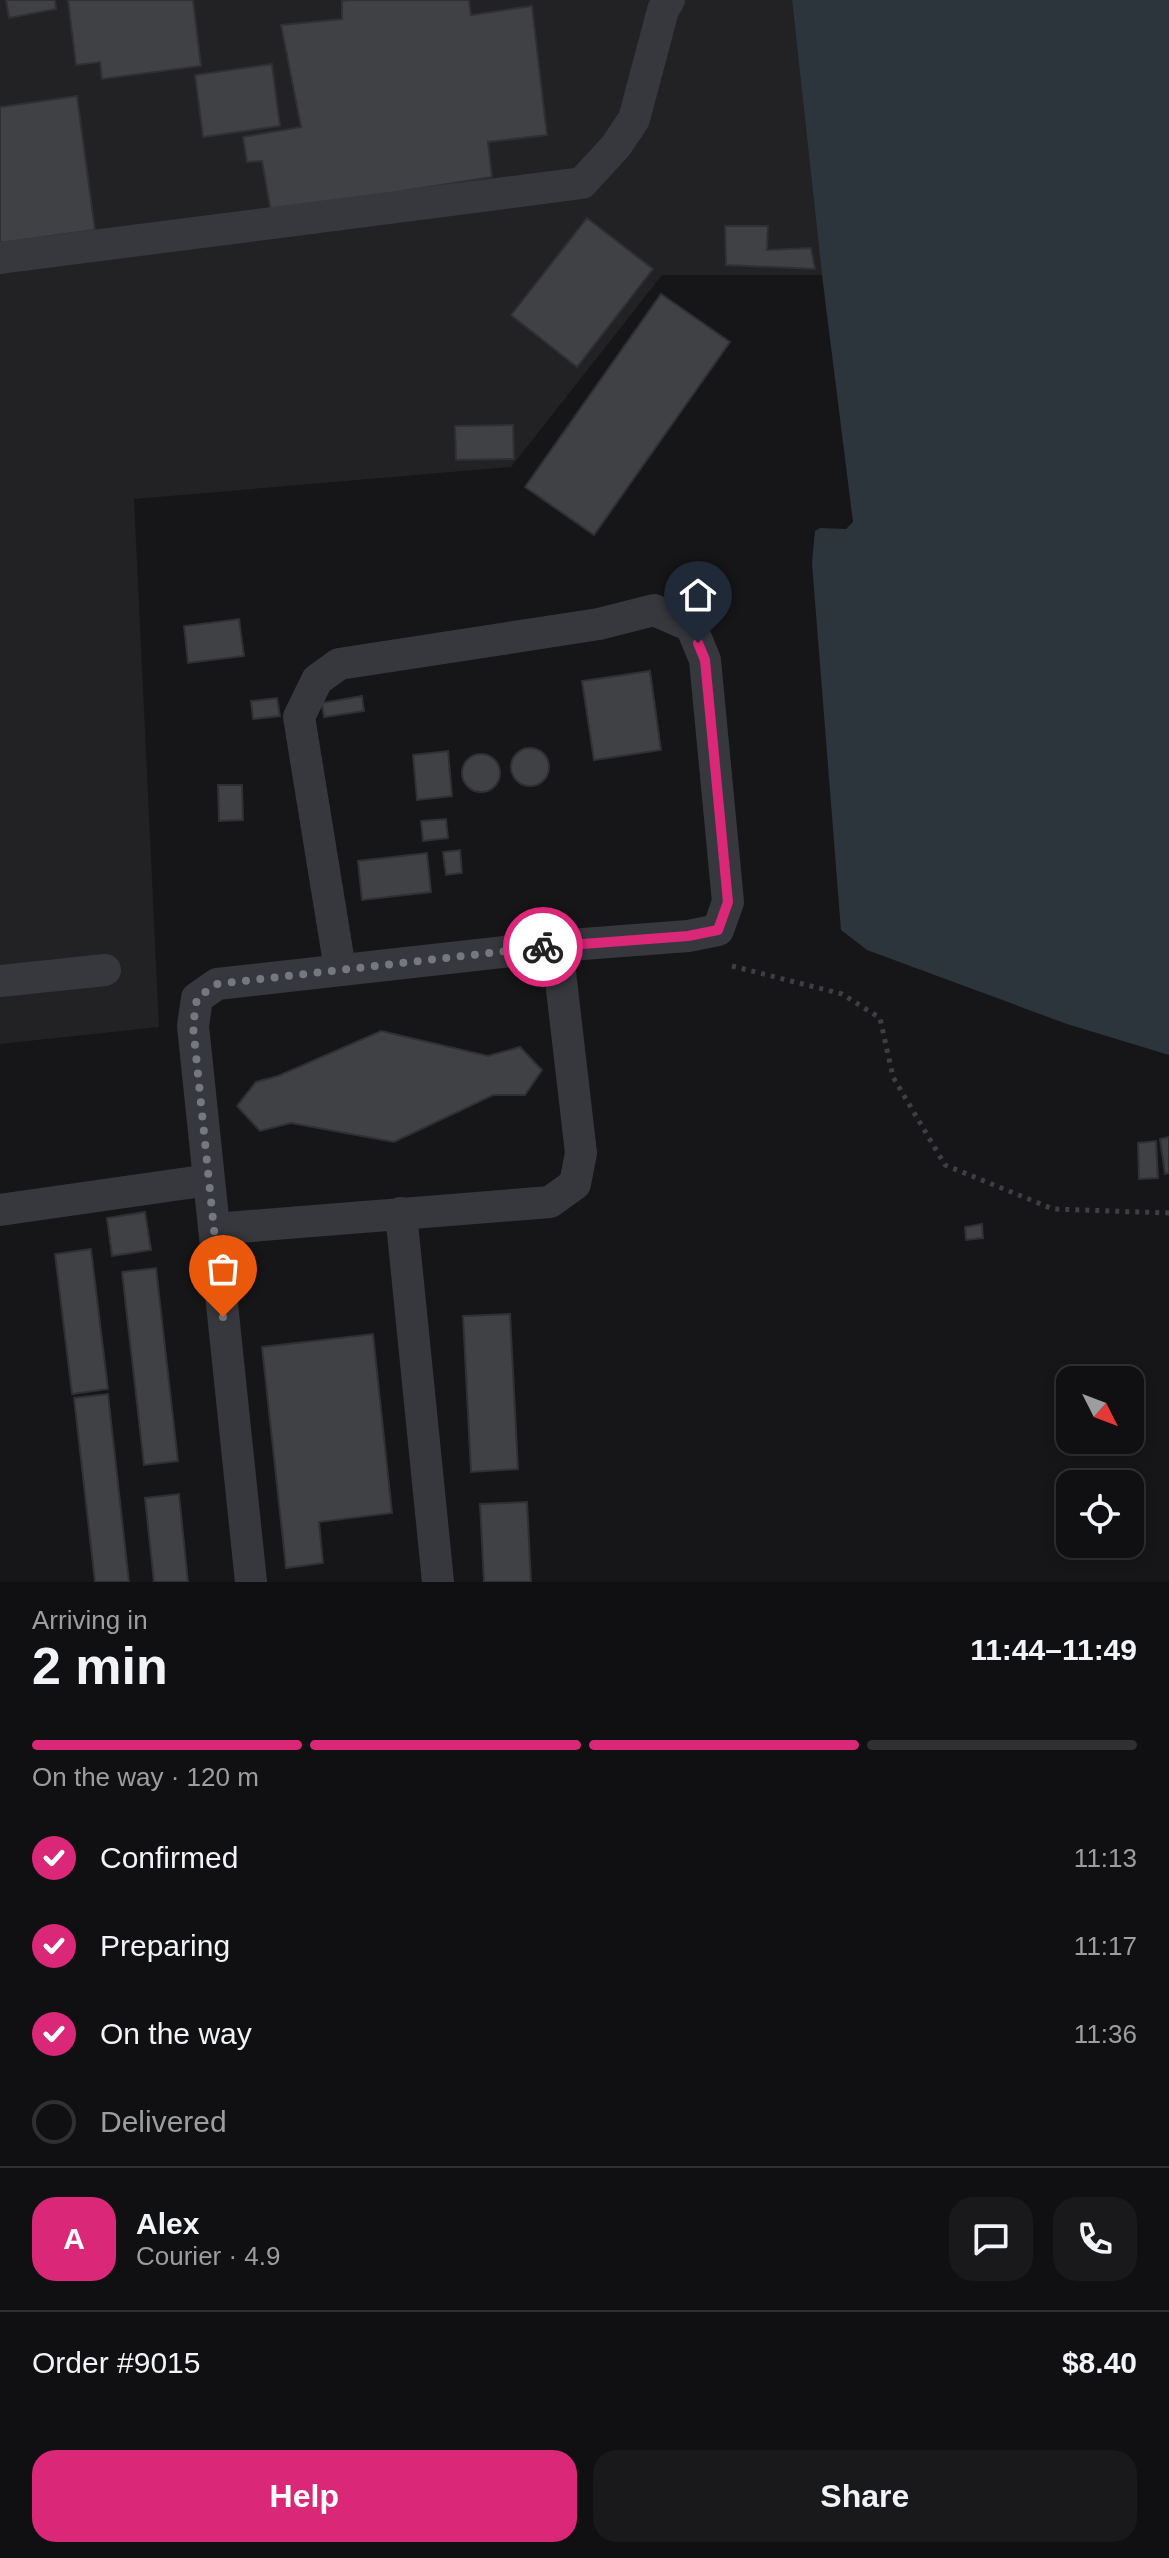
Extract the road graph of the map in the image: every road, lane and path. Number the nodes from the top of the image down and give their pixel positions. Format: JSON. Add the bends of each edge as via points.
{"nodes":[{"id":1,"x":669,"y":0,"type":"edge"},
{"id":2,"x":0,"y":258,"type":"edge"},
{"id":3,"x":557,"y":946,"type":"junction"},
{"id":4,"x":732,"y":966,"type":"dead end"},
{"id":5,"x":340,"y":969,"type":"junction"},
{"id":6,"x":105,"y":970,"type":"dead end"},
{"id":7,"x":0,"y":981,"type":"edge"},
{"id":8,"x":209,"y":1180,"type":"junction"},
{"id":9,"x":0,"y":1210,"type":"edge"},
{"id":10,"x":401,"y":1213,"type":"junction"},
{"id":11,"x":1169,"y":1213,"type":"edge"},
{"id":12,"x":214,"y":1229,"type":"junction"},
{"id":13,"x":251,"y":1582,"type":"edge"},
{"id":14,"x":438,"y":1582,"type":"edge"}],
"edges":[{"from":1,"to":2,"type":"street","via":[[634,119],[582,183]]},
{"from":3,"to":5,"type":"street"},
{"from":3,"to":5,"type":"street","via":[[718,930],[728,902],[705,660],[691,626],[654,610],[599,624],[339,664],[317,680],[299,717]]},
{"from":3,"to":10,"type":"street","via":[[581,1153],[575,1184],[550,1202]]},
{"from":4,"to":11,"type":"path","via":[[842,994],[880,1018],[893,1077],[945,1165],[1053,1209]]},
{"from":5,"to":8,"type":"street","via":[[217,984],[197,998],[193,1026]]},
{"from":6,"to":7,"type":"street"},
{"from":8,"to":9,"type":"street"},
{"from":8,"to":12,"type":"street"},
{"from":10,"to":12,"type":"street"},
{"from":10,"to":14,"type":"street"},
{"from":12,"to":13,"type":"street"}]}
